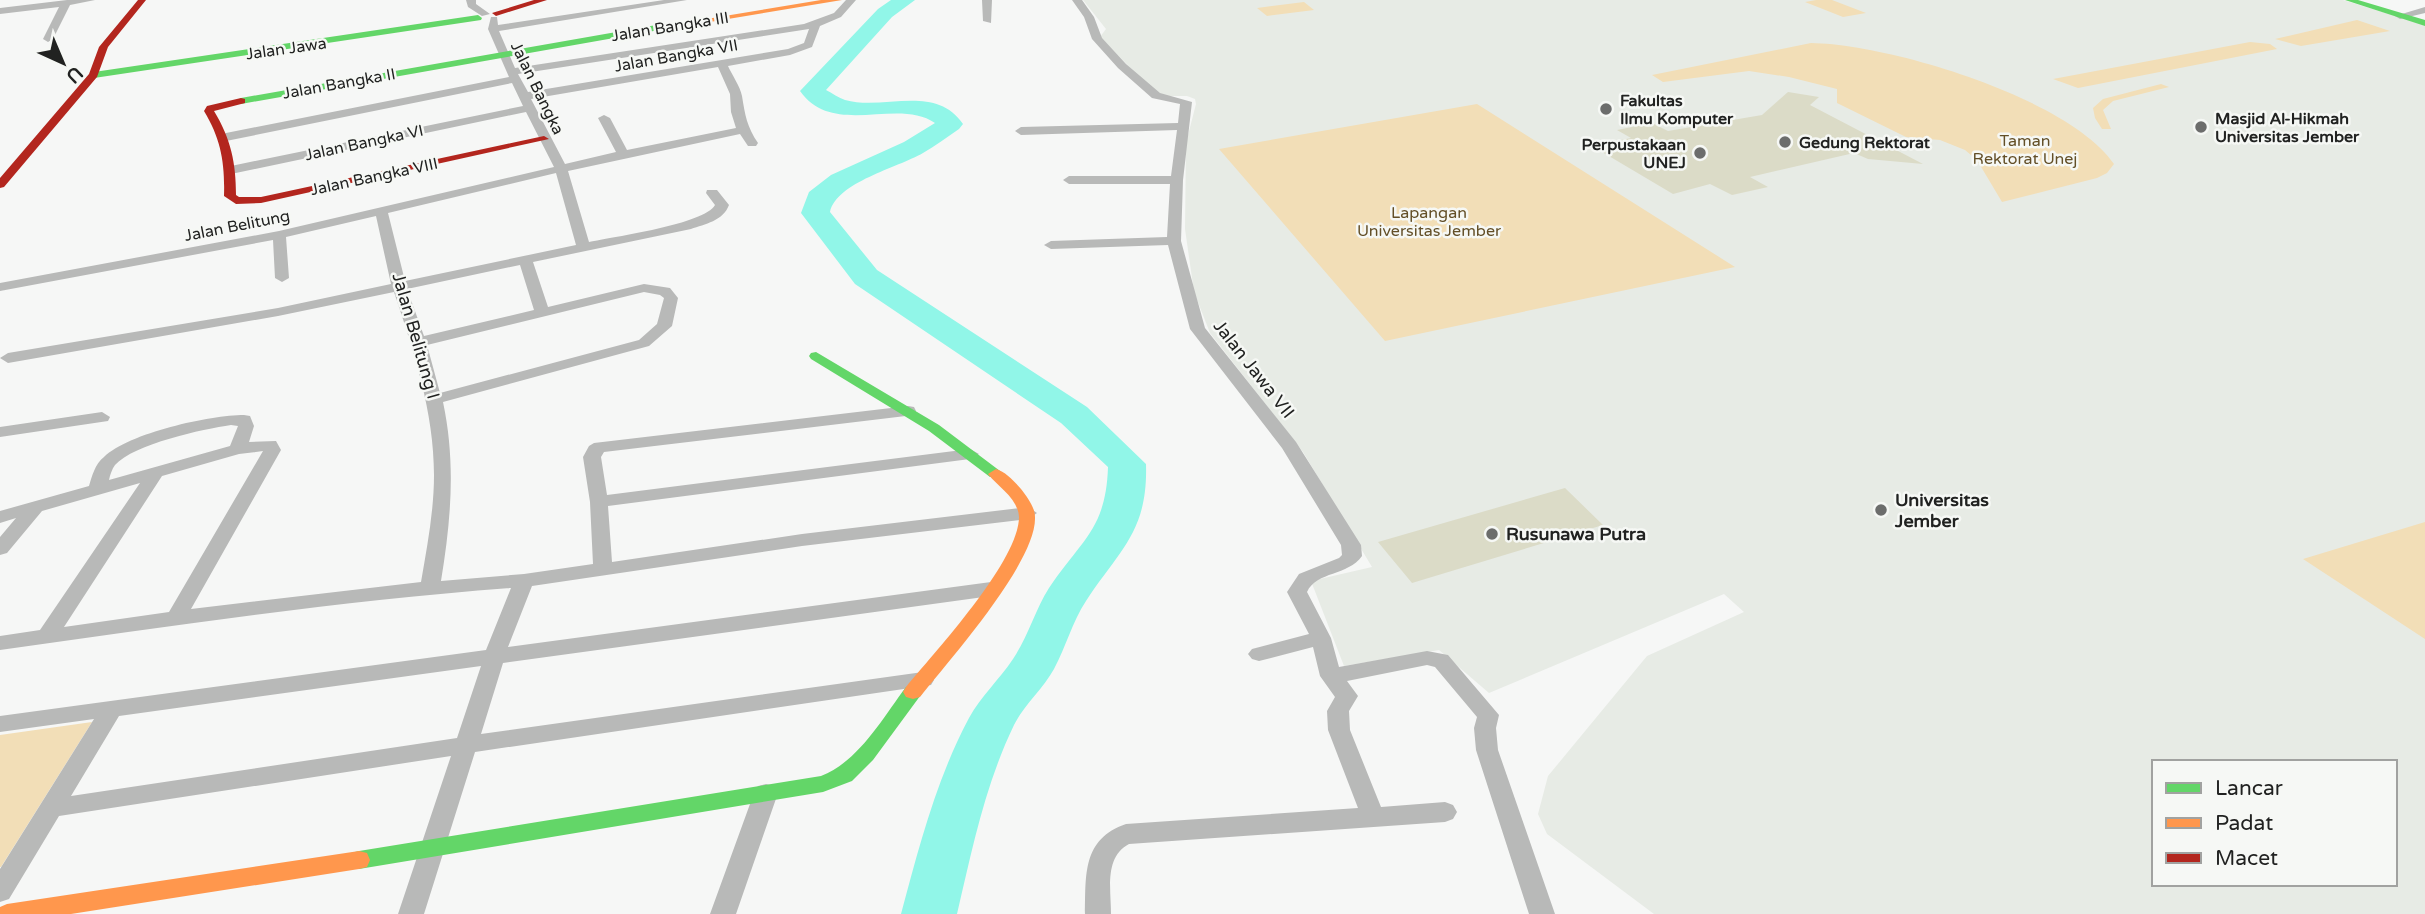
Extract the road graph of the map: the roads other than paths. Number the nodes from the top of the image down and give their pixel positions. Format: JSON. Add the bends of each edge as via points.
{"nodes":[{"id":1,"x":90,"y":0,"type":"edge"},
{"id":2,"x":142,"y":0,"type":"edge"},
{"id":3,"x":471,"y":0,"type":"edge"},
{"id":4,"x":543,"y":0,"type":"edge"},
{"id":5,"x":682,"y":0,"type":"edge"},
{"id":6,"x":850,"y":0,"type":"edge"},
{"id":7,"x":987,"y":0,"type":"edge"},
{"id":8,"x":1077,"y":0,"type":"edge"},
{"id":9,"x":2349,"y":0,"type":"edge"},
{"id":10,"x":43,"y":3,"type":"edge"},
{"id":11,"x":66,"y":3,"type":"junction"},
{"id":12,"x":837,"y":8,"type":"edge"},
{"id":13,"x":2425,"y":10,"type":"edge"},
{"id":14,"x":0,"y":11,"type":"edge"},
{"id":15,"x":2400,"y":16,"type":"junction"},
{"id":16,"x":489,"y":19,"type":"junction"},
{"id":17,"x":988,"y":21,"type":"dead end"},
{"id":18,"x":2425,"y":23,"type":"edge"},
{"id":19,"x":816,"y":24,"type":"junction"},
{"id":20,"x":48,"y":39,"type":"dead end"},
{"id":21,"x":502,"y":53,"type":"junction"},
{"id":22,"x":721,"y":63,"type":"junction"},
{"id":23,"x":94,"y":75,"type":"junction"},
{"id":24,"x":514,"y":76,"type":"junction"},
{"id":25,"x":528,"y":102,"type":"junction"},
{"id":26,"x":604,"y":118,"type":"dead end"},
{"id":27,"x":1182,"y":126,"type":"junction"},
{"id":28,"x":743,"y":130,"type":"junction"},
{"id":29,"x":1021,"y":131,"type":"dead end"},
{"id":30,"x":226,"y":137,"type":"junction"},
{"id":31,"x":544,"y":139,"type":"junction"},
{"id":32,"x":752,"y":143,"type":"dead end"},
{"id":33,"x":623,"y":154,"type":"junction"},
{"id":34,"x":561,"y":169,"type":"junction"},
{"id":35,"x":231,"y":170,"type":"junction"},
{"id":36,"x":1069,"y":180,"type":"dead end"},
{"id":37,"x":1177,"y":180,"type":"junction"},
{"id":38,"x":0,"y":185,"type":"edge"},
{"id":39,"x":712,"y":193,"type":"dead end"},
{"id":40,"x":381,"y":211,"type":"junction"},
{"id":41,"x":279,"y":235,"type":"junction"},
{"id":42,"x":1174,"y":242,"type":"junction"},
{"id":43,"x":1051,"y":245,"type":"dead end"},
{"id":44,"x":583,"y":247,"type":"junction"},
{"id":45,"x":525,"y":260,"type":"junction"},
{"id":46,"x":282,"y":278,"type":"dead end"},
{"id":47,"x":399,"y":286,"type":"junction"},
{"id":48,"x":0,"y":287,"type":"edge"},
{"id":49,"x":542,"y":311,"type":"junction"},
{"id":50,"x":420,"y":342,"type":"junction"},
{"id":51,"x":816,"y":356,"type":"dead end"},
{"id":52,"x":8,"y":358,"type":"dead end"},
{"id":53,"x":435,"y":399,"type":"junction"},
{"id":54,"x":908,"y":411,"type":"junction"},
{"id":55,"x":102,"y":416,"type":"dead end"},
{"id":56,"x":0,"y":432,"type":"edge"},
{"id":57,"x":237,"y":449,"type":"junction"},
{"id":58,"x":970,"y":454,"type":"junction"},
{"id":59,"x":155,"y":474,"type":"junction"},
{"id":60,"x":97,"y":490,"type":"junction"},
{"id":61,"x":599,"y":502,"type":"junction"},
{"id":62,"x":33,"y":510,"type":"junction"},
{"id":63,"x":1028,"y":513,"type":"junction"},
{"id":64,"x":0,"y":517,"type":"edge"},
{"id":65,"x":0,"y":549,"type":"edge"},
{"id":66,"x":603,"y":569,"type":"junction"},
{"id":67,"x":524,"y":582,"type":"junction"},
{"id":68,"x":430,"y":588,"type":"junction"},
{"id":69,"x":991,"y":589,"type":"junction"},
{"id":70,"x":176,"y":618,"type":"junction"},
{"id":71,"x":47,"y":636,"type":"junction"},
{"id":72,"x":1321,"y":638,"type":"junction"},
{"id":73,"x":0,"y":643,"type":"edge"},
{"id":74,"x":1259,"y":654,"type":"dead end"},
{"id":75,"x":495,"y":655,"type":"junction"},
{"id":76,"x":1331,"y":676,"type":"junction"},
{"id":77,"x":923,"y":680,"type":"junction"},
{"id":78,"x":112,"y":709,"type":"junction"},
{"id":79,"x":0,"y":724,"type":"edge"},
{"id":80,"x":465,"y":745,"type":"junction"},
{"id":81,"x":766,"y":793,"type":"junction"},
{"id":82,"x":51,"y":808,"type":"junction"},
{"id":83,"x":1445,"y":812,"type":"dead end"},
{"id":84,"x":1373,"y":817,"type":"junction"},
{"id":85,"x":432,"y":849,"type":"junction"},
{"id":86,"x":0,"y":891,"type":"edge"},
{"id":87,"x":7,"y":914,"type":"edge"},
{"id":88,"x":411,"y":914,"type":"edge"},
{"id":89,"x":723,"y":914,"type":"edge"},
{"id":90,"x":1098,"y":914,"type":"edge"},
{"id":91,"x":1542,"y":914,"type":"edge"}],
"edges":[{"from":1,"to":11,"type":"street"},
{"from":2,"to":23,"type":"street","via":[[104,47]]},
{"from":3,"to":16,"type":"street"},
{"from":4,"to":16,"type":"street","name":"Jalan Jawa"},
{"from":5,"to":16,"type":"street"},
{"from":6,"to":12,"type":"street","via":[[848,7]]},
{"from":7,"to":17,"type":"street"},
{"from":8,"to":27,"type":"street","name":"Jalan Jawa VII","via":[[1097,39],[1122,66],[1157,96],[1186,102]]},
{"from":9,"to":15,"type":"street"},
{"from":10,"to":11,"type":"street"},
{"from":10,"to":14,"type":"street"},
{"from":11,"to":20,"type":"street"},
{"from":12,"to":19,"type":"street"},
{"from":12,"to":21,"type":"street","name":"Jalan Bangka III"},
{"from":13,"to":15,"type":"street"},
{"from":15,"to":18,"type":"street"},
{"from":16,"to":21,"type":"street","name":"Jalan Bangka"},
{"from":16,"to":23,"type":"street","name":"Jalan Jawa"},
{"from":19,"to":22,"type":"street","name":"Jalan Bangka VII","via":[[805,47]]},
{"from":19,"to":24,"type":"street"},
{"from":21,"to":24,"type":"street","name":"Jalan Bangka"},
{"from":21,"to":30,"type":"street","name":"Jalan Bangka II","via":[[211,108],[210,115]]},
{"from":22,"to":25,"type":"street","name":"Jalan Bangka VII"},
{"from":22,"to":28,"type":"street","via":[[736,94]]},
{"from":23,"to":38,"type":"street"},
{"from":24,"to":25,"type":"street","name":"Jalan Bangka"},
{"from":24,"to":30,"type":"street"},
{"from":25,"to":31,"type":"street","name":"Jalan Bangka"},
{"from":25,"to":35,"type":"street","name":"Jalan Bangka VI"},
{"from":26,"to":33,"type":"street"},
{"from":27,"to":29,"type":"street"},
{"from":27,"to":37,"type":"street","name":"Jalan Jawa VII"},
{"from":28,"to":32,"type":"street"},
{"from":28,"to":33,"type":"street","name":"Jalan Belitung"},
{"from":30,"to":35,"type":"street"},
{"from":31,"to":34,"type":"street","name":"Jalan Bangka"},
{"from":31,"to":35,"type":"street","name":"Jalan Bangka VIII","via":[[253,201],[236,201],[230,196]]},
{"from":33,"to":34,"type":"street","name":"Jalan Belitung"},
{"from":34,"to":40,"type":"street","name":"Jalan Belitung"},
{"from":34,"to":44,"type":"street","name":"Jalan Bangka"},
{"from":36,"to":37,"type":"street"},
{"from":37,"to":42,"type":"street","name":"Jalan Jawa VII"},
{"from":39,"to":44,"type":"street","via":[[722,207],[704,220]]},
{"from":40,"to":41,"type":"street","name":"Jalan Belitung"},
{"from":40,"to":47,"type":"street","name":"Jalan Belitung I"},
{"from":41,"to":46,"type":"street"},
{"from":41,"to":48,"type":"street","name":"Jalan Belitung"},
{"from":42,"to":43,"type":"street"},
{"from":42,"to":72,"type":"street","name":"Jalan Jawa VII","via":[[1198,329],[1290,446],[1351,545],[1352,556],[1343,566],[1307,578],[1297,588]]},
{"from":44,"to":45,"type":"street"},
{"from":45,"to":47,"type":"street"},
{"from":45,"to":49,"type":"street"},
{"from":47,"to":50,"type":"street","name":"Jalan Belitung I"},
{"from":47,"to":52,"type":"street","via":[[278,312]]},
{"from":49,"to":50,"type":"street"},
{"from":49,"to":53,"type":"street","via":[[649,287],[665,291],[671,298],[664,326],[645,343]]},
{"from":50,"to":53,"type":"street","name":"Jalan Belitung I"},
{"from":51,"to":54,"type":"street"},
{"from":53,"to":68,"type":"street","name":"Jalan Belitung I","via":[[443,476]]},
{"from":54,"to":58,"type":"street"},
{"from":54,"to":61,"type":"street","via":[[603,446],[592,457]]},
{"from":55,"to":56,"type":"street"},
{"from":57,"to":59,"type":"street"},
{"from":57,"to":60,"type":"street","via":[[246,426],[244,419],[193,427],[112,459]]},
{"from":57,"to":70,"type":"street","via":[[268,444],[272,450]]},
{"from":58,"to":61,"type":"street"},
{"from":58,"to":63,"type":"street","via":[[1019,497]]},
{"from":59,"to":60,"type":"street"},
{"from":59,"to":71,"type":"street"},
{"from":60,"to":62,"type":"street"},
{"from":61,"to":66,"type":"street"},
{"from":62,"to":64,"type":"street"},
{"from":62,"to":65,"type":"street"},
{"from":63,"to":66,"type":"street"},
{"from":63,"to":69,"type":"street","via":[[1024,538]]},
{"from":66,"to":67,"type":"street"},
{"from":67,"to":68,"type":"street"},
{"from":67,"to":75,"type":"street"},
{"from":68,"to":70,"type":"street"},
{"from":69,"to":75,"type":"street"},
{"from":69,"to":77,"type":"street"},
{"from":70,"to":71,"type":"street"},
{"from":71,"to":73,"type":"street"},
{"from":72,"to":74,"type":"street"},
{"from":72,"to":76,"type":"street","name":"Jalan Jawa VII"},
{"from":75,"to":78,"type":"street"},
{"from":75,"to":80,"type":"street"},
{"from":76,"to":84,"type":"street","name":"Jalan Jawa VII","via":[[1347,696],[1338,711],[1339,730]]},
{"from":76,"to":91,"type":"street","via":[[1441,660],[1488,715],[1487,750]]},
{"from":77,"to":80,"type":"street"},
{"from":77,"to":81,"type":"street","via":[[850,772],[823,785]]},
{"from":78,"to":79,"type":"street"},
{"from":78,"to":82,"type":"street"},
{"from":80,"to":82,"type":"street"},
{"from":80,"to":85,"type":"street"},
{"from":81,"to":85,"type":"street"},
{"from":81,"to":89,"type":"street"},
{"from":82,"to":86,"type":"street"},
{"from":83,"to":84,"type":"street"},
{"from":84,"to":90,"type":"street","via":[[1121,836],[1108,844],[1100,858]]},
{"from":85,"to":87,"type":"street"},
{"from":85,"to":88,"type":"street"}]}
